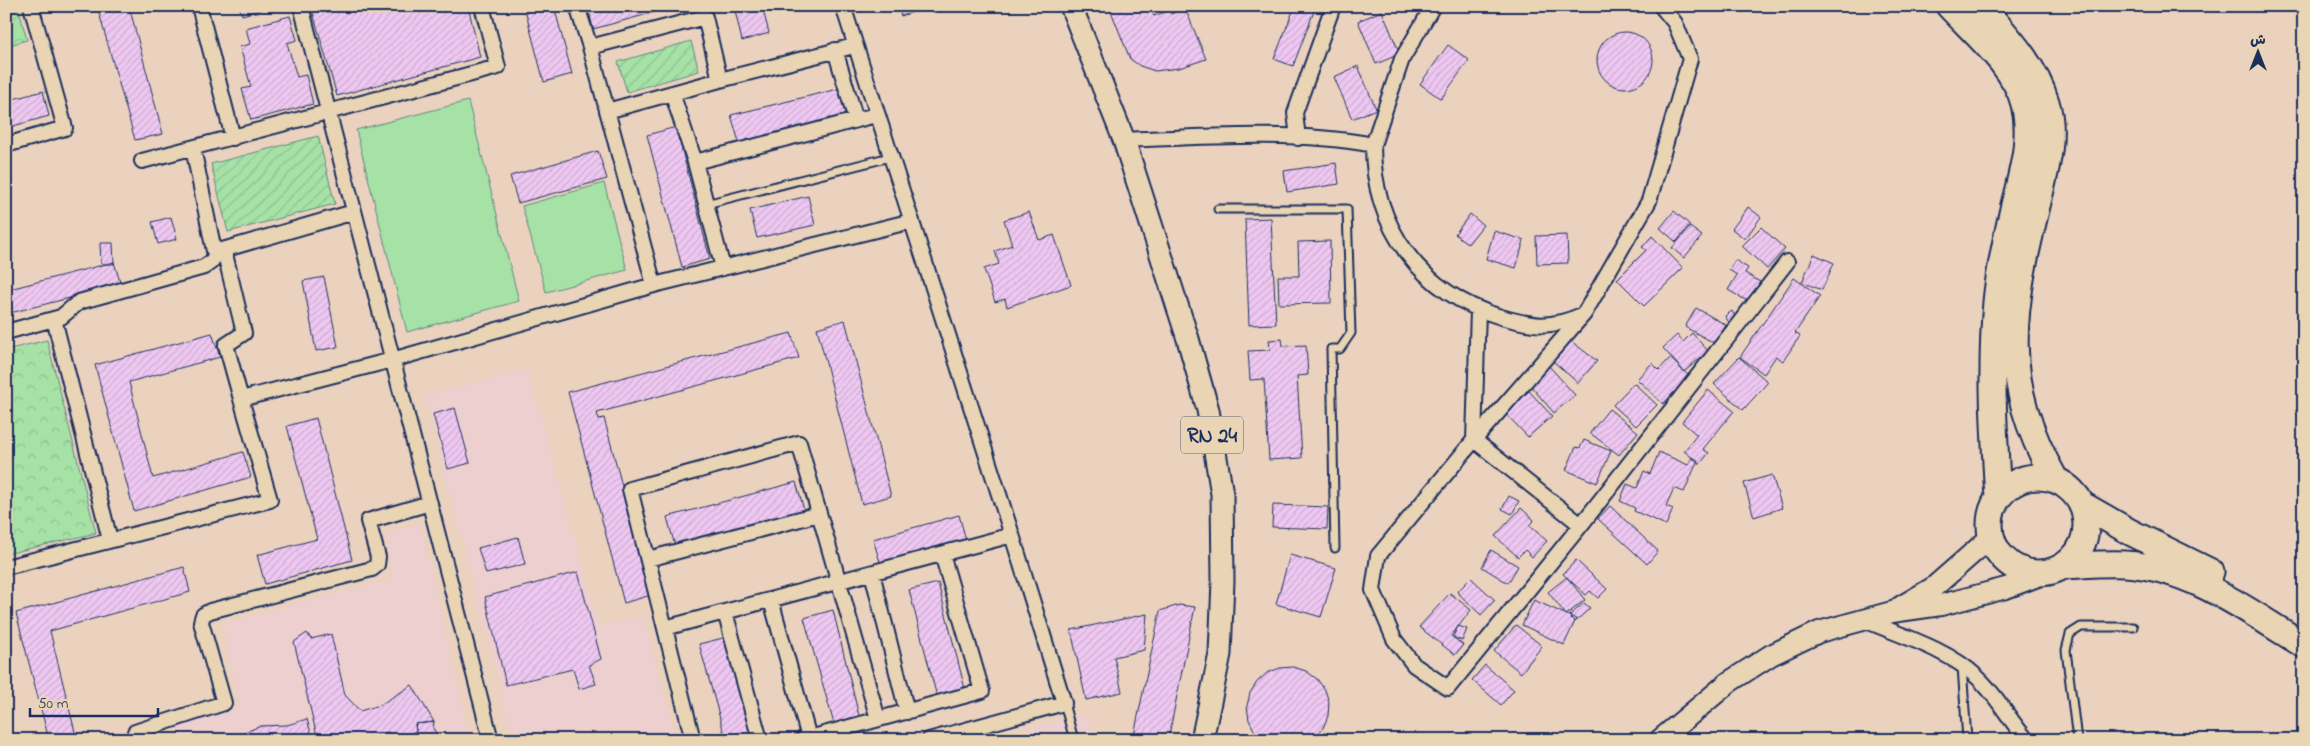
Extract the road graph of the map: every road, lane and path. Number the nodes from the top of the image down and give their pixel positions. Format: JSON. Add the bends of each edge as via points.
{"nodes":[{"id":1,"x":31,"y":6,"type":"edge"},
{"id":2,"x":199,"y":6,"type":"edge"},
{"id":3,"x":301,"y":6,"type":"edge"},
{"id":4,"x":482,"y":6,"type":"edge"},
{"id":5,"x":578,"y":6,"type":"edge"},
{"id":6,"x":843,"y":6,"type":"edge"},
{"id":7,"x":1071,"y":6,"type":"edge"},
{"id":8,"x":1333,"y":6,"type":"edge"},
{"id":9,"x":1433,"y":6,"type":"edge"},
{"id":10,"x":1661,"y":6,"type":"edge"},
{"id":11,"x":1949,"y":6,"type":"edge"},
{"id":12,"x":1981,"y":6,"type":"edge"},
{"id":13,"x":703,"y":12,"type":"edge"},
{"id":14,"x":854,"y":46,"type":"junction"},
{"id":15,"x":590,"y":47,"type":"junction"},
{"id":16,"x":835,"y":50,"type":"junction"},
{"id":17,"x":720,"y":80,"type":"junction"},
{"id":18,"x":672,"y":93,"type":"junction"},
{"id":19,"x":607,"y":111,"type":"junction"},
{"id":20,"x":328,"y":112,"type":"junction"},
{"id":21,"x":876,"y":115,"type":"junction"},
{"id":22,"x":856,"y":120,"type":"junction"},
{"id":23,"x":233,"y":138,"type":"junction"},
{"id":24,"x":1298,"y":138,"type":"junction"},
{"id":25,"x":1124,"y":140,"type":"junction"},
{"id":26,"x":1373,"y":145,"type":"junction"},
{"id":27,"x":6,"y":146,"type":"edge"},
{"id":28,"x":193,"y":148,"type":"junction"},
{"id":29,"x":890,"y":157,"type":"junction"},
{"id":30,"x":142,"y":161,"type":"dead end"},
{"id":31,"x":695,"y":162,"type":"junction"},
{"id":32,"x":706,"y":204,"type":"junction"},
{"id":33,"x":1218,"y":209,"type":"dead end"},
{"id":34,"x":354,"y":212,"type":"junction"},
{"id":35,"x":912,"y":221,"type":"junction"},
{"id":36,"x":219,"y":253,"type":"junction"},
{"id":37,"x":1787,"y":262,"type":"dead end"},
{"id":38,"x":723,"y":268,"type":"junction"},
{"id":39,"x":654,"y":285,"type":"junction"},
{"id":40,"x":1478,"y":310,"type":"junction"},
{"id":41,"x":1584,"y":314,"type":"junction"},
{"id":42,"x":54,"y":319,"type":"junction"},
{"id":43,"x":6,"y":332,"type":"edge"},
{"id":44,"x":392,"y":360,"type":"junction"},
{"id":45,"x":241,"y":399,"type":"junction"},
{"id":46,"x":1474,"y":440,"type":"junction"},
{"id":47,"x":2055,"y":479,"type":"junction"},
{"id":48,"x":1998,"y":498,"type":"junction"},
{"id":49,"x":430,"y":503,"type":"junction"},
{"id":50,"x":2083,"y":505,"type":"junction"},
{"id":51,"x":819,"y":514,"type":"junction"},
{"id":52,"x":1581,"y":526,"type":"junction"},
{"id":53,"x":1012,"y":535,"type":"junction"},
{"id":54,"x":1991,"y":537,"type":"junction"},
{"id":55,"x":110,"y":540,"type":"junction"},
{"id":56,"x":1335,"y":548,"type":"dead end"},
{"id":57,"x":942,"y":554,"type":"junction"},
{"id":58,"x":648,"y":559,"type":"junction"},
{"id":59,"x":6,"y":567,"type":"edge"},
{"id":60,"x":2056,"y":569,"type":"junction"},
{"id":61,"x":872,"y":573,"type":"junction"},
{"id":62,"x":838,"y":582,"type":"junction"},
{"id":63,"x":771,"y":600,"type":"junction"},
{"id":64,"x":725,"y":612,"type":"junction"},
{"id":65,"x":1892,"y":612,"type":"junction"},
{"id":66,"x":1864,"y":620,"type":"junction"},
{"id":67,"x":2133,"y":627,"type":"dead end"},
{"id":68,"x":2304,"y":627,"type":"edge"},
{"id":69,"x":665,"y":628,"type":"junction"},
{"id":70,"x":2304,"y":645,"type":"edge"},
{"id":71,"x":1962,"y":665,"type":"junction"},
{"id":72,"x":1064,"y":702,"type":"junction"},
{"id":73,"x":907,"y":712,"type":"junction"},
{"id":74,"x":878,"y":719,"type":"junction"},
{"id":75,"x":806,"y":739,"type":"edge"},
{"id":76,"x":137,"y":740,"type":"edge"},
{"id":77,"x":491,"y":740,"type":"edge"},
{"id":78,"x":693,"y":740,"type":"edge"},
{"id":79,"x":760,"y":740,"type":"edge"},
{"id":80,"x":929,"y":740,"type":"edge"},
{"id":81,"x":1074,"y":740,"type":"edge"},
{"id":82,"x":1202,"y":740,"type":"edge"},
{"id":83,"x":1660,"y":740,"type":"edge"},
{"id":84,"x":1967,"y":740,"type":"edge"},
{"id":85,"x":2028,"y":740,"type":"edge"},
{"id":86,"x":2077,"y":740,"type":"edge"}],
"edges":[{"from":1,"to":27,"type":"street","via":[[65,128]]},
{"from":2,"to":23,"type":"street"},
{"from":3,"to":20,"type":"street"},
{"from":4,"to":20,"type":"street","via":[[498,67]]},
{"from":5,"to":15,"type":"street"},
{"from":6,"to":14,"type":"street"},
{"from":7,"to":25,"type":"main road","number":"RN 24"},
{"from":8,"to":24,"type":"street","via":[[1295,113]]},
{"from":9,"to":26,"type":"street","via":[[1402,59]]},
{"from":10,"to":41,"type":"street","via":[[1675,23],[1690,59],[1649,201]]},
{"from":11,"to":48,"type":"highway","via":[[2000,60],[2024,102],[2027,120],[2027,142],[1996,301],[1992,354]]},
{"from":12,"to":47,"type":"highway","via":[[2033,68],[2047,103],[2051,135],[2022,268],[2014,351],[2022,402],[2038,449]]},
{"from":13,"to":15,"type":"street"},
{"from":13,"to":17,"type":"street"},
{"from":14,"to":16,"type":"street"},
{"from":14,"to":21,"type":"street"},
{"from":15,"to":19,"type":"street"},
{"from":16,"to":17,"type":"street"},
{"from":16,"to":22,"type":"street"},
{"from":17,"to":18,"type":"street"},
{"from":18,"to":19,"type":"street"},
{"from":18,"to":31,"type":"street"},
{"from":19,"to":39,"type":"street"},
{"from":20,"to":23,"type":"street"},
{"from":20,"to":34,"type":"street"},
{"from":21,"to":22,"type":"street"},
{"from":21,"to":29,"type":"street"},
{"from":22,"to":31,"type":"street"},
{"from":23,"to":28,"type":"street"},
{"from":24,"to":25,"type":"street"},
{"from":24,"to":26,"type":"street","via":[[1349,140]]},
{"from":25,"to":82,"type":"main road","number":"RN 24","via":[[1208,410],[1222,494],[1224,581],[1220,654]]},
{"from":26,"to":40,"type":"street","via":[[1373,166],[1384,212],[1396,239],[1413,262],[1437,284]]},
{"from":28,"to":30,"type":"street"},
{"from":28,"to":36,"type":"street"},
{"from":29,"to":32,"type":"lane"},
{"from":29,"to":35,"type":"street"},
{"from":31,"to":32,"type":"street"},
{"from":32,"to":38,"type":"street"},
{"from":33,"to":56,"type":"lane","via":[[1346,209],[1351,332],[1340,349],[1331,349]]},
{"from":34,"to":36,"type":"street"},
{"from":34,"to":44,"type":"street"},
{"from":35,"to":38,"type":"street"},
{"from":35,"to":53,"type":"street"},
{"from":36,"to":42,"type":"street","via":[[204,267],[79,302]]},
{"from":36,"to":45,"type":"street","via":[[244,333],[226,345]]},
{"from":37,"to":52,"type":"street"},
{"from":38,"to":39,"type":"street"},
{"from":39,"to":44,"type":"street"},
{"from":40,"to":41,"type":"street","via":[[1544,326],[1565,323]]},
{"from":40,"to":46,"type":"street"},
{"from":41,"to":46,"type":"street"},
{"from":42,"to":43,"type":"street"},
{"from":42,"to":55,"type":"street"},
{"from":44,"to":45,"type":"street"},
{"from":44,"to":49,"type":"street"},
{"from":45,"to":55,"type":"street","via":[[270,500]]},
{"from":46,"to":52,"type":"street"},
{"from":46,"to":52,"type":"street","via":[[1378,556],[1374,590],[1394,639],[1414,665],[1448,688]]},
{"from":47,"to":48,"type":"highway","via":[[2039,476],[2023,479],[2008,486]]},
{"from":47,"to":50,"type":"highway","via":[[2076,494]]},
{"from":48,"to":54,"type":"highway","via":[[1992,510]]},
{"from":49,"to":76,"type":"street","via":[[368,521],[378,557],[377,565],[372,569],[204,615],[201,622],[224,703],[135,732]]},
{"from":49,"to":77,"type":"street"},
{"from":50,"to":60,"type":"highway","via":[[2087,518],[2084,539],[2074,557]]},
{"from":50,"to":68,"type":"highway","via":[[2215,574]]},
{"from":51,"to":58,"type":"street"},
{"from":51,"to":58,"type":"street","via":[[799,443],[630,489]]},
{"from":51,"to":62,"type":"street"},
{"from":53,"to":57,"type":"street"},
{"from":53,"to":72,"type":"street"},
{"from":54,"to":60,"type":"highway","via":[[2007,562],[2019,569],[2033,573]]},
{"from":54,"to":65,"type":"street","via":[[1934,587]]},
{"from":55,"to":59,"type":"street"},
{"from":57,"to":61,"type":"street"},
{"from":57,"to":73,"type":"street","via":[[982,692]]},
{"from":58,"to":69,"type":"street"},
{"from":60,"to":65,"type":"street","via":[[2006,588],[1941,605]]},
{"from":60,"to":70,"type":"highway","via":[[2125,564],[2180,575],[2218,593]]},
{"from":61,"to":62,"type":"street"},
{"from":61,"to":73,"type":"street"},
{"from":62,"to":63,"type":"street"},
{"from":62,"to":74,"type":"street"},
{"from":63,"to":64,"type":"street"},
{"from":63,"to":75,"type":"street"},
{"from":64,"to":69,"type":"street"},
{"from":64,"to":79,"type":"street"},
{"from":65,"to":66,"type":"street"},
{"from":66,"to":71,"type":"street"},
{"from":66,"to":83,"type":"street","via":[[1819,632],[1771,655],[1729,682]]},
{"from":67,"to":86,"type":"lane","via":[[2081,627],[2070,634],[2066,650]]},
{"from":69,"to":78,"type":"street"},
{"from":71,"to":84,"type":"lane"},
{"from":71,"to":85,"type":"street","via":[[1987,687]]},
{"from":72,"to":80,"type":"street"},
{"from":72,"to":81,"type":"lane"},
{"from":73,"to":74,"type":"street"},
{"from":74,"to":75,"type":"street"}]}
